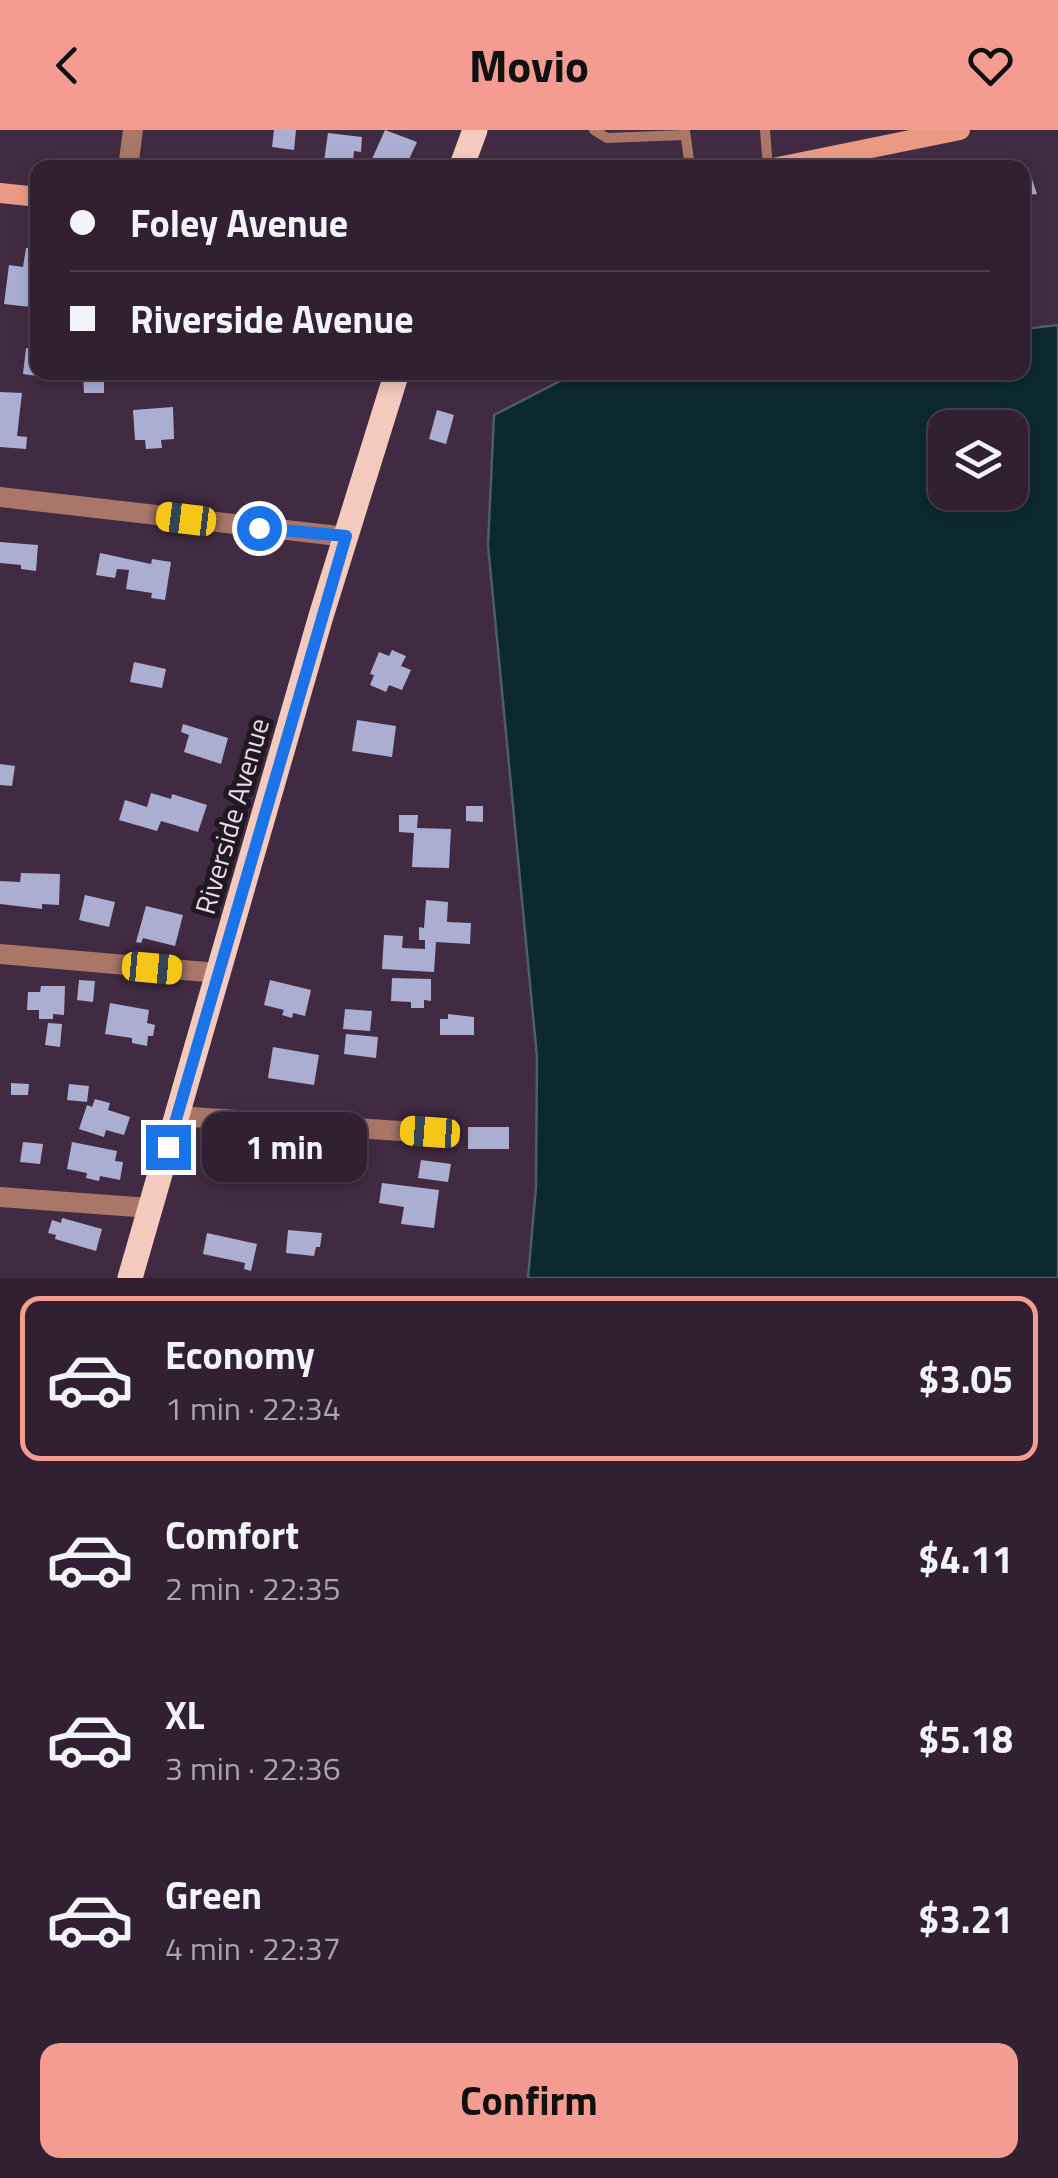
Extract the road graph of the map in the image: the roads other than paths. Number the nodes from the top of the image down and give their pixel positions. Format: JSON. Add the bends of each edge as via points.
{"nodes":[{"id":1,"x":133,"y":130,"type":"edge"},
{"id":2,"x":475,"y":130,"type":"edge"},
{"id":3,"x":594,"y":130,"type":"edge"},
{"id":4,"x":765,"y":130,"type":"edge"},
{"id":5,"x":960,"y":130,"type":"edge"},
{"id":6,"x":684,"y":132,"type":"edge"},
{"id":7,"x":129,"y":160,"type":"edge"},
{"id":8,"x":465,"y":160,"type":"edge"},
{"id":9,"x":689,"y":160,"type":"edge"},
{"id":10,"x":769,"y":160,"type":"edge"},
{"id":11,"x":810,"y":160,"type":"edge"},
{"id":12,"x":0,"y":193,"type":"edge"},
{"id":13,"x":30,"y":196,"type":"edge"},
{"id":14,"x":395,"y":380,"type":"edge"},
{"id":15,"x":0,"y":497,"type":"edge"},
{"id":16,"x":346,"y":536,"type":"junction"},
{"id":17,"x":0,"y":954,"type":"edge"},
{"id":18,"x":218,"y":973,"type":"junction"},
{"id":19,"x":177,"y":1116,"type":"junction"},
{"id":20,"x":430,"y":1132,"type":"dead end"},
{"id":21,"x":0,"y":1197,"type":"edge"},
{"id":22,"x":150,"y":1208,"type":"junction"},
{"id":23,"x":130,"y":1278,"type":"edge"}],
"edges":[{"from":1,"to":7,"type":"street"},
{"from":2,"to":8,"type":"main road"},
{"from":3,"to":6,"type":"lane","via":[[608,138]]},
{"from":4,"to":10,"type":"lane"},
{"from":5,"to":11,"type":"main road"},
{"from":6,"to":9,"type":"lane"},
{"from":12,"to":13,"type":"main road"},
{"from":14,"to":16,"type":"main road","name":"Riverside Avenue"},
{"from":15,"to":16,"type":"street"},
{"from":16,"to":18,"type":"main road","name":"Riverside Avenue"},
{"from":17,"to":18,"type":"street"},
{"from":18,"to":19,"type":"main road","name":"Riverside Avenue"},
{"from":19,"to":20,"type":"street"},
{"from":19,"to":22,"type":"main road","name":"Riverside Avenue"},
{"from":21,"to":22,"type":"street"},
{"from":22,"to":23,"type":"main road","name":"Riverside Avenue"}]}
